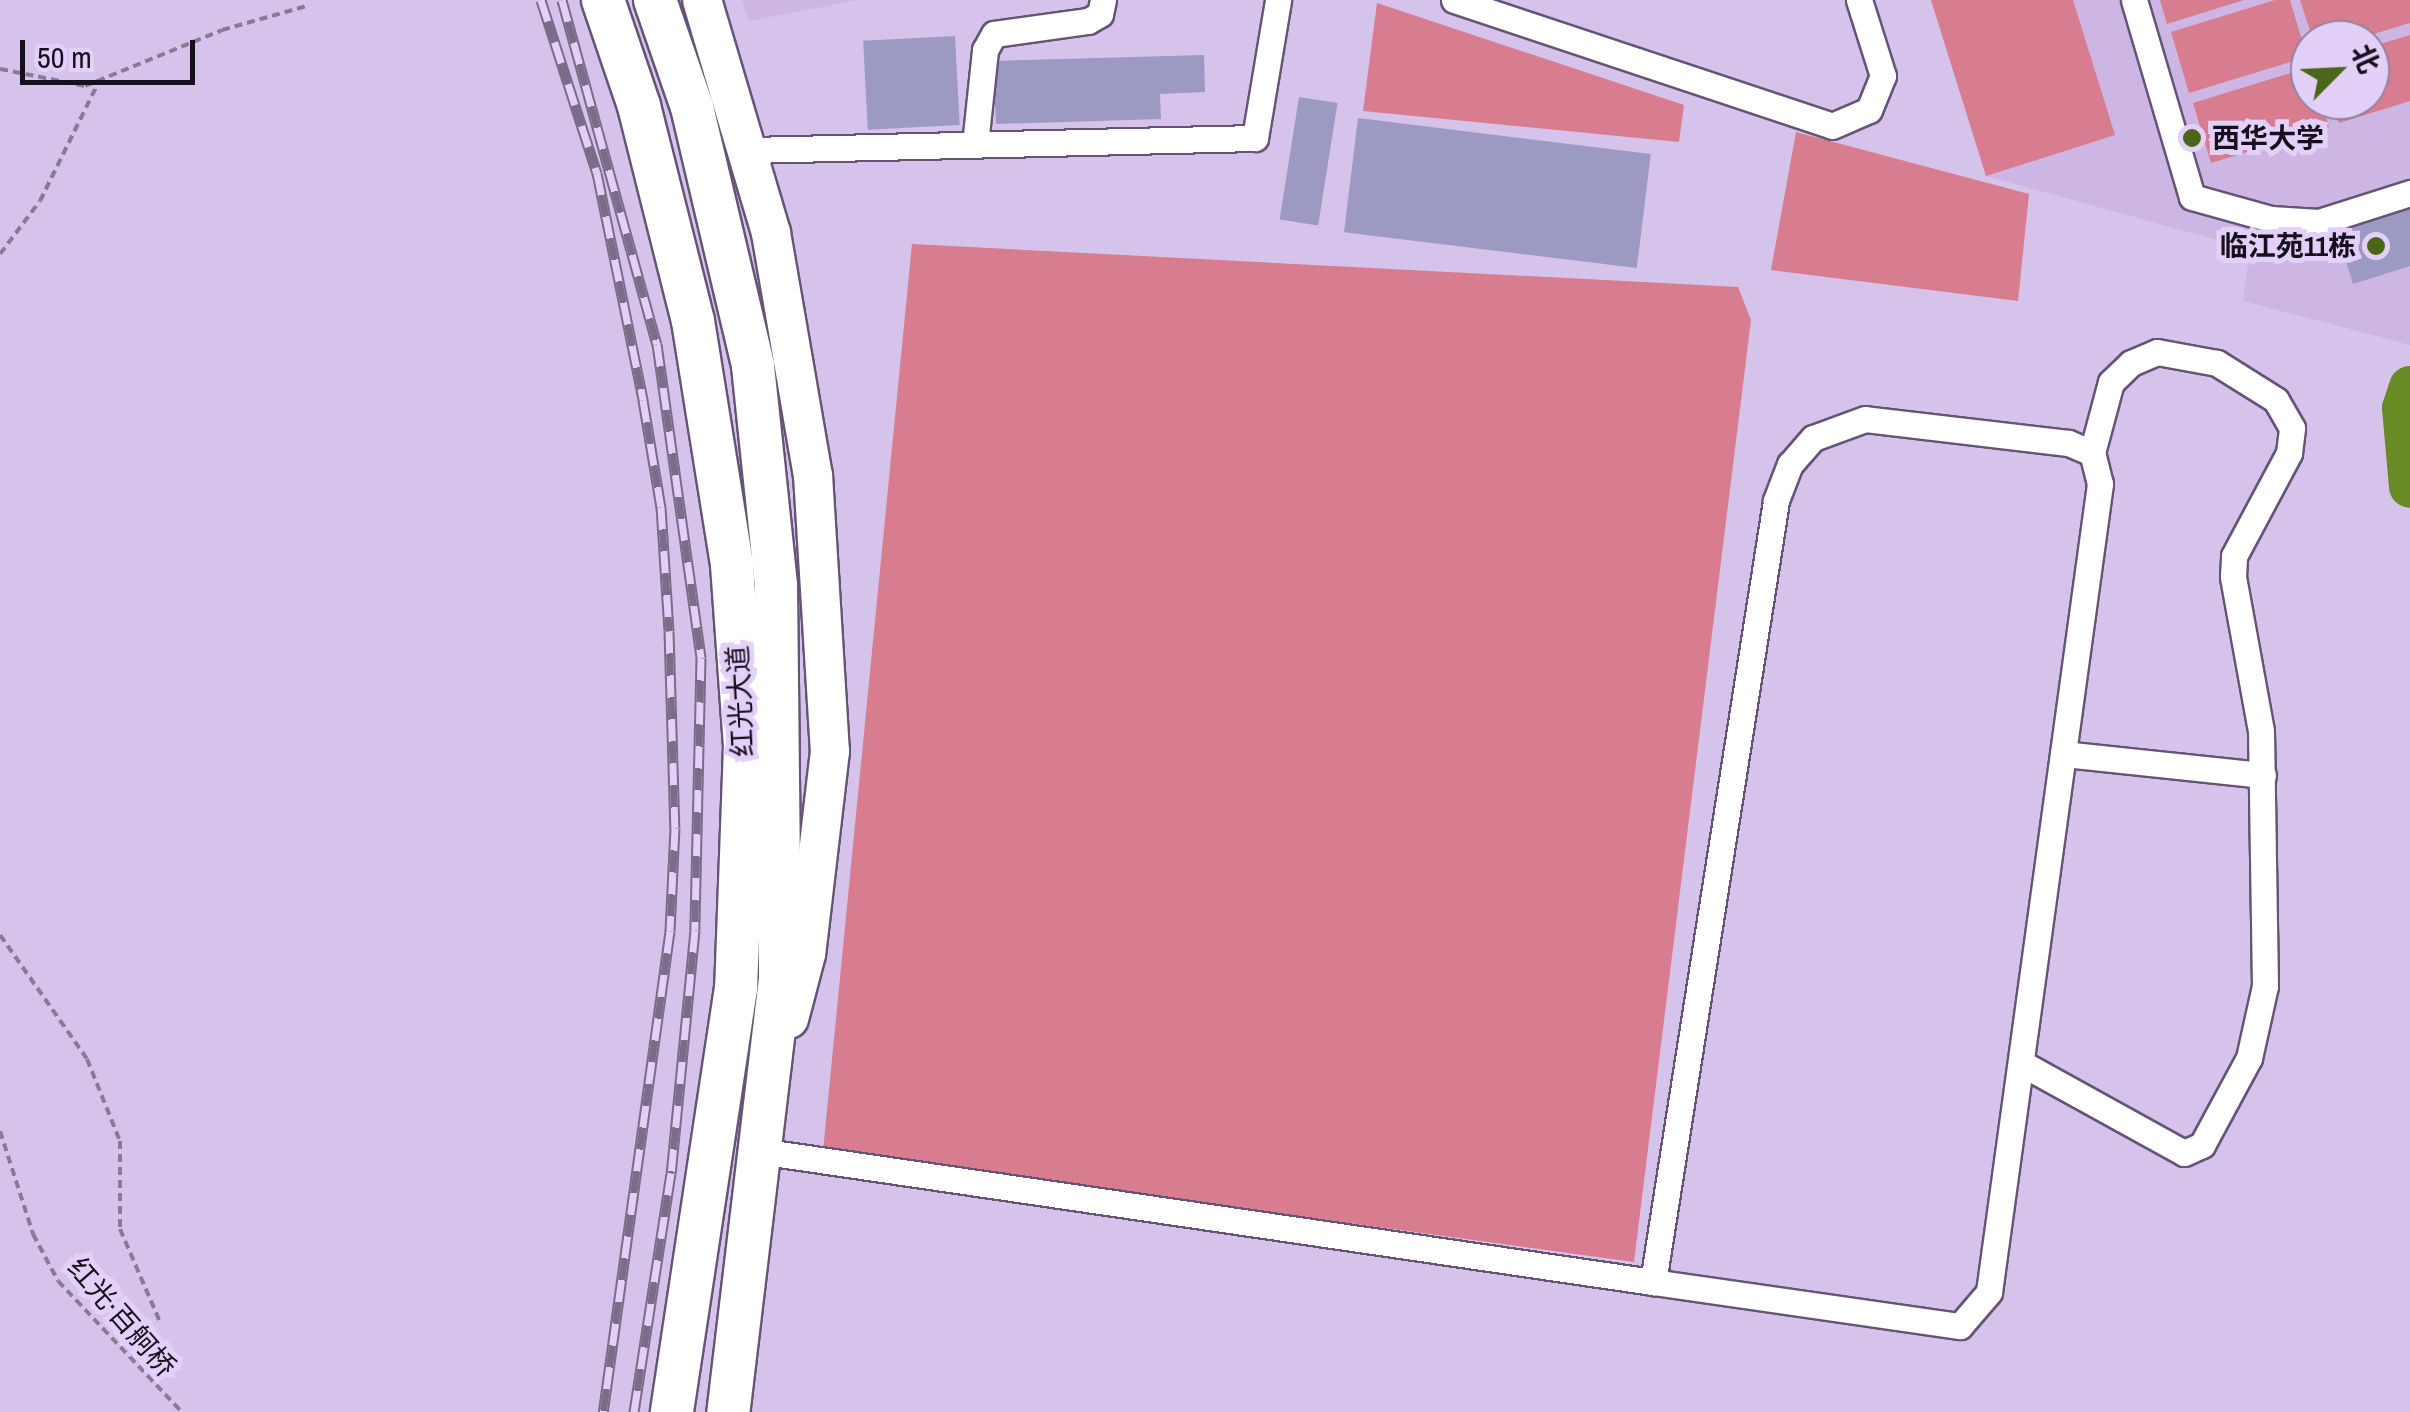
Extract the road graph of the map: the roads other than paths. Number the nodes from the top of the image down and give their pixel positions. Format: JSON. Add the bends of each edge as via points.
{"nodes":[{"id":1,"x":603,"y":0,"type":"edge"},
{"id":2,"x":655,"y":0,"type":"edge"},
{"id":3,"x":702,"y":0,"type":"edge"},
{"id":4,"x":1103,"y":0,"type":"edge"},
{"id":5,"x":1278,"y":0,"type":"edge"},
{"id":6,"x":1454,"y":0,"type":"edge"},
{"id":7,"x":1859,"y":0,"type":"edge"},
{"id":8,"x":2134,"y":0,"type":"edge"},
{"id":9,"x":975,"y":144,"type":"junction"},
{"id":10,"x":750,"y":150,"type":"junction"},
{"id":11,"x":2410,"y":193,"type":"edge"},
{"id":12,"x":2092,"y":453,"type":"junction"},
{"id":13,"x":2063,"y":754,"type":"junction"},
{"id":14,"x":2263,"y":775,"type":"junction"},
{"id":15,"x":2021,"y":1063,"type":"junction"},
{"id":16,"x":760,"y":1137,"type":"junction"},
{"id":17,"x":1653,"y":1282,"type":"junction"},
{"id":18,"x":672,"y":1412,"type":"edge"},
{"id":19,"x":728,"y":1412,"type":"edge"}],
"edges":[{"from":1,"to":18,"type":"highway","name":"红光大道","via":[[694,321],[732,565],[745,746],[736,988]]},
{"from":2,"to":16,"type":"highway","name":"红光大道","via":[[692,107],[748,348],[769,490],[781,768],[780,979]]},
{"from":3,"to":10,"type":"main road"},
{"from":4,"to":9,"type":"street","via":[[1100,14],[1088,21],[994,34],[986,50]]},
{"from":5,"to":9,"type":"street","via":[[1256,138]]},
{"from":6,"to":7,"type":"street","via":[[1832,126],[1869,110],[1882,76]]},
{"from":8,"to":11,"type":"street","via":[[2192,196],[2271,219],[2320,222]]},
{"from":9,"to":10,"type":"street"},
{"from":10,"to":16,"type":"main road","via":[[808,438],[830,751],[806,954]]},
{"from":12,"to":13,"type":"street","via":[[2100,484]]},
{"from":12,"to":14,"type":"street","via":[[2111,382],[2131,362],[2157,352],[2216,363],[2276,400],[2292,428],[2289,453],[2234,556]]},
{"from":12,"to":17,"type":"street","via":[[2068,443],[1865,419],[1812,438],[1790,464],[1776,501]]},
{"from":13,"to":14,"type":"street"},
{"from":13,"to":15,"type":"street"},
{"from":14,"to":15,"type":"street","via":[[2261,903],[2268,948],[2260,1024],[2202,1145],[2184,1153],[2166,1145]]},
{"from":15,"to":17,"type":"street","via":[[1990,1292],[1960,1326]]},
{"from":16,"to":17,"type":"street"},
{"from":16,"to":19,"type":"highway","name":"红光大道"}]}
